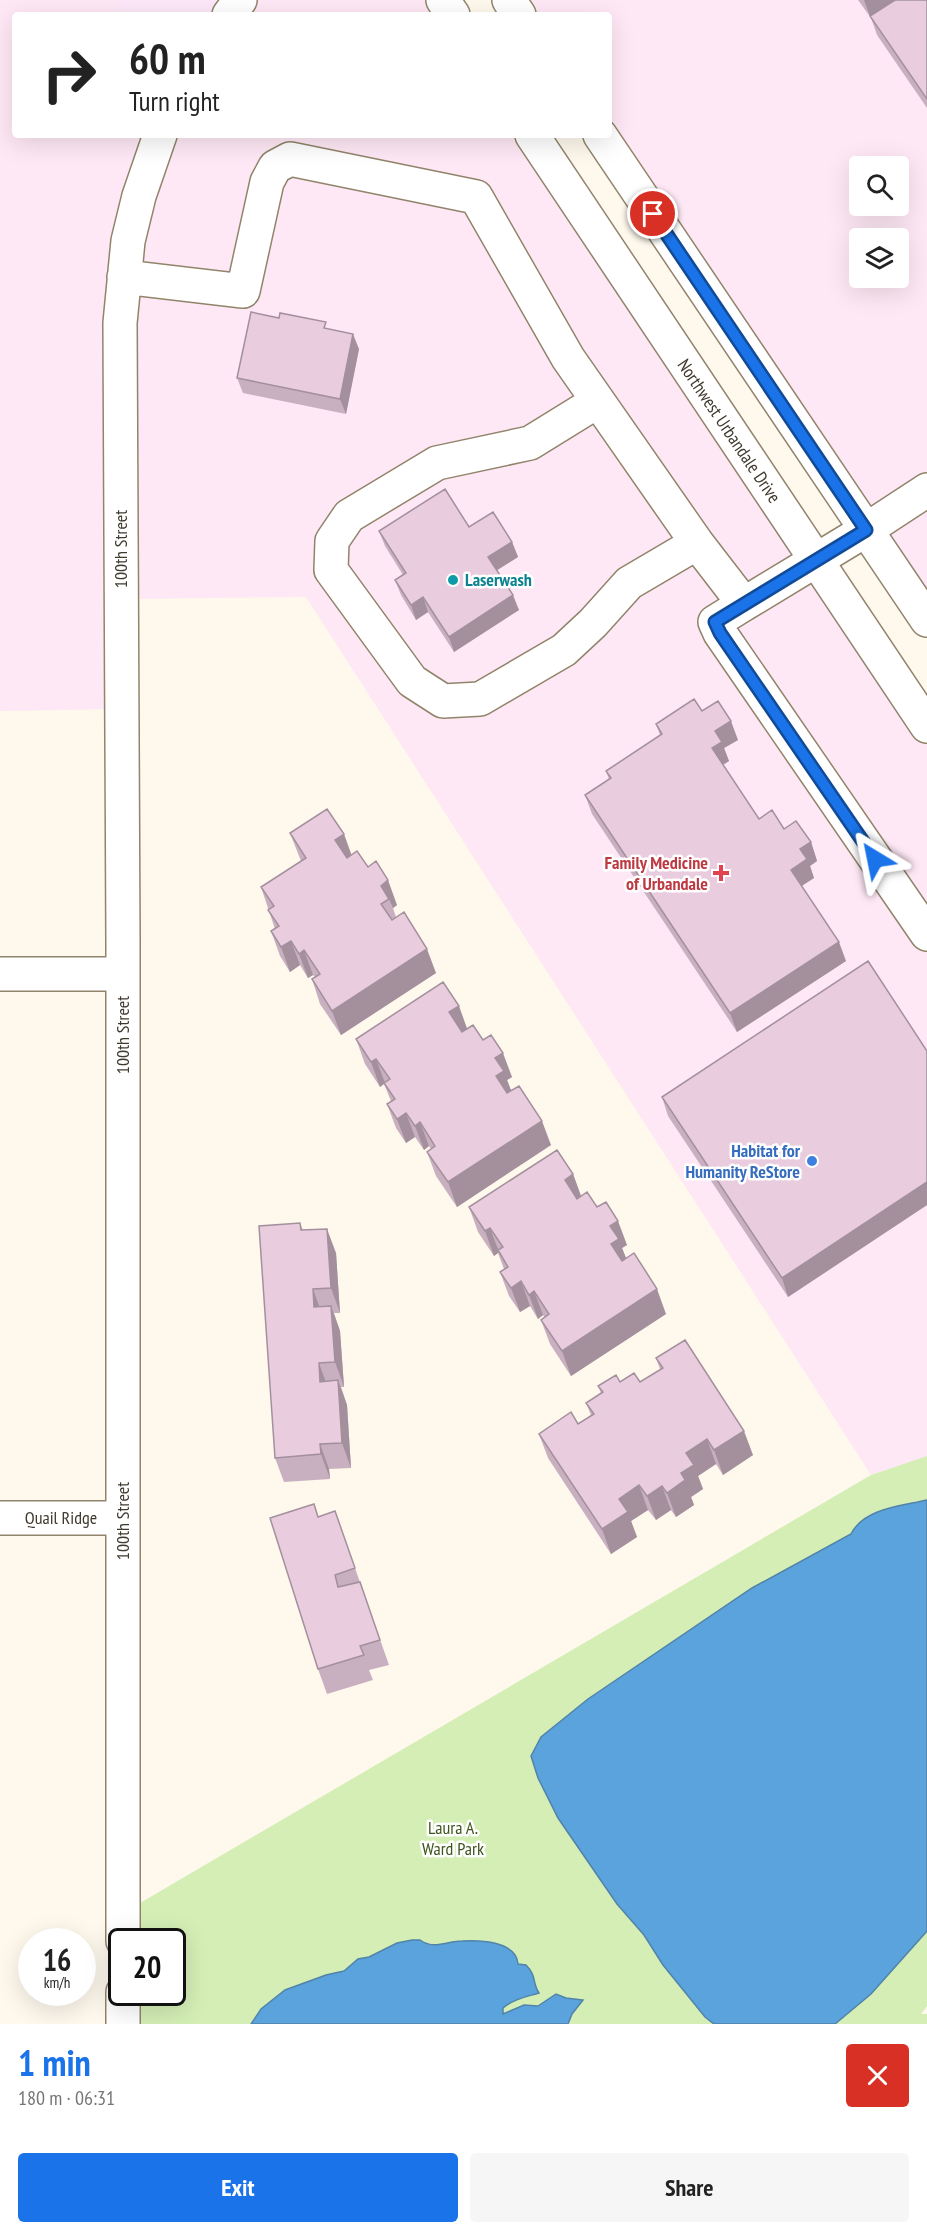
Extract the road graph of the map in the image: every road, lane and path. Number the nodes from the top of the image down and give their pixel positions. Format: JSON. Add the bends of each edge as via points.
{"nodes":[{"id":1,"x":159,"y":138,"type":"edge"},
{"id":2,"x":534,"y":138,"type":"edge"},
{"id":3,"x":602,"y":138,"type":"edge"},
{"id":4,"x":124,"y":277,"type":"junction"},
{"id":5,"x":598,"y":401,"type":"junction"},
{"id":6,"x":927,"y":490,"type":"edge"},
{"id":7,"x":866,"y":530,"type":"junction"},
{"id":8,"x":698,"y":543,"type":"junction"},
{"id":9,"x":815,"y":560,"type":"junction"},
{"id":10,"x":744,"y":604,"type":"junction"},
{"id":11,"x":927,"y":620,"type":"edge"},
{"id":12,"x":927,"y":726,"type":"edge"},
{"id":13,"x":927,"y":934,"type":"edge"},
{"id":14,"x":0,"y":974,"type":"edge"},
{"id":15,"x":123,"y":974,"type":"junction"},
{"id":16,"x":0,"y":1518,"type":"edge"},
{"id":17,"x":123,"y":1518,"type":"junction"},
{"id":18,"x":123,"y":1928,"type":"edge"},
{"id":19,"x":123,"y":2006,"type":"edge"},
{"id":20,"x":123,"y":2024,"type":"edge"}],
"edges":[{"from":1,"to":4,"type":"street","name":"100th Street","via":[[139,196]]},
{"from":2,"to":9,"type":"street","name":"Northwest Urbandale Drive"},
{"from":3,"to":7,"type":"street"},
{"from":4,"to":5,"type":"street","via":[[243,291],[267,182],[275,167],[290,159],[476,197],[568,358]]},
{"from":4,"to":15,"type":"street","name":"100th Street","via":[[120,323]]},
{"from":5,"to":8,"type":"street"},
{"from":5,"to":8,"type":"street","via":[[530,443],[437,463],[349,516],[332,541],[331,570],[412,681],[443,701],[480,699],[564,650],[629,583]]},
{"from":6,"to":7,"type":"street"},
{"from":7,"to":9,"type":"street"},
{"from":7,"to":11,"type":"street"},
{"from":8,"to":10,"type":"street"},
{"from":9,"to":10,"type":"street"},
{"from":9,"to":12,"type":"street","name":"Northwest Urbandale Drive"},
{"from":10,"to":13,"type":"street","via":[[715,622],[720,633]]},
{"from":14,"to":15,"type":"street"},
{"from":15,"to":17,"type":"street","name":"100th Street"},
{"from":16,"to":17,"type":"street","name":"Quail Ridge"},
{"from":17,"to":18,"type":"street","name":"100th Street"},
{"from":19,"to":20,"type":"street"}]}
